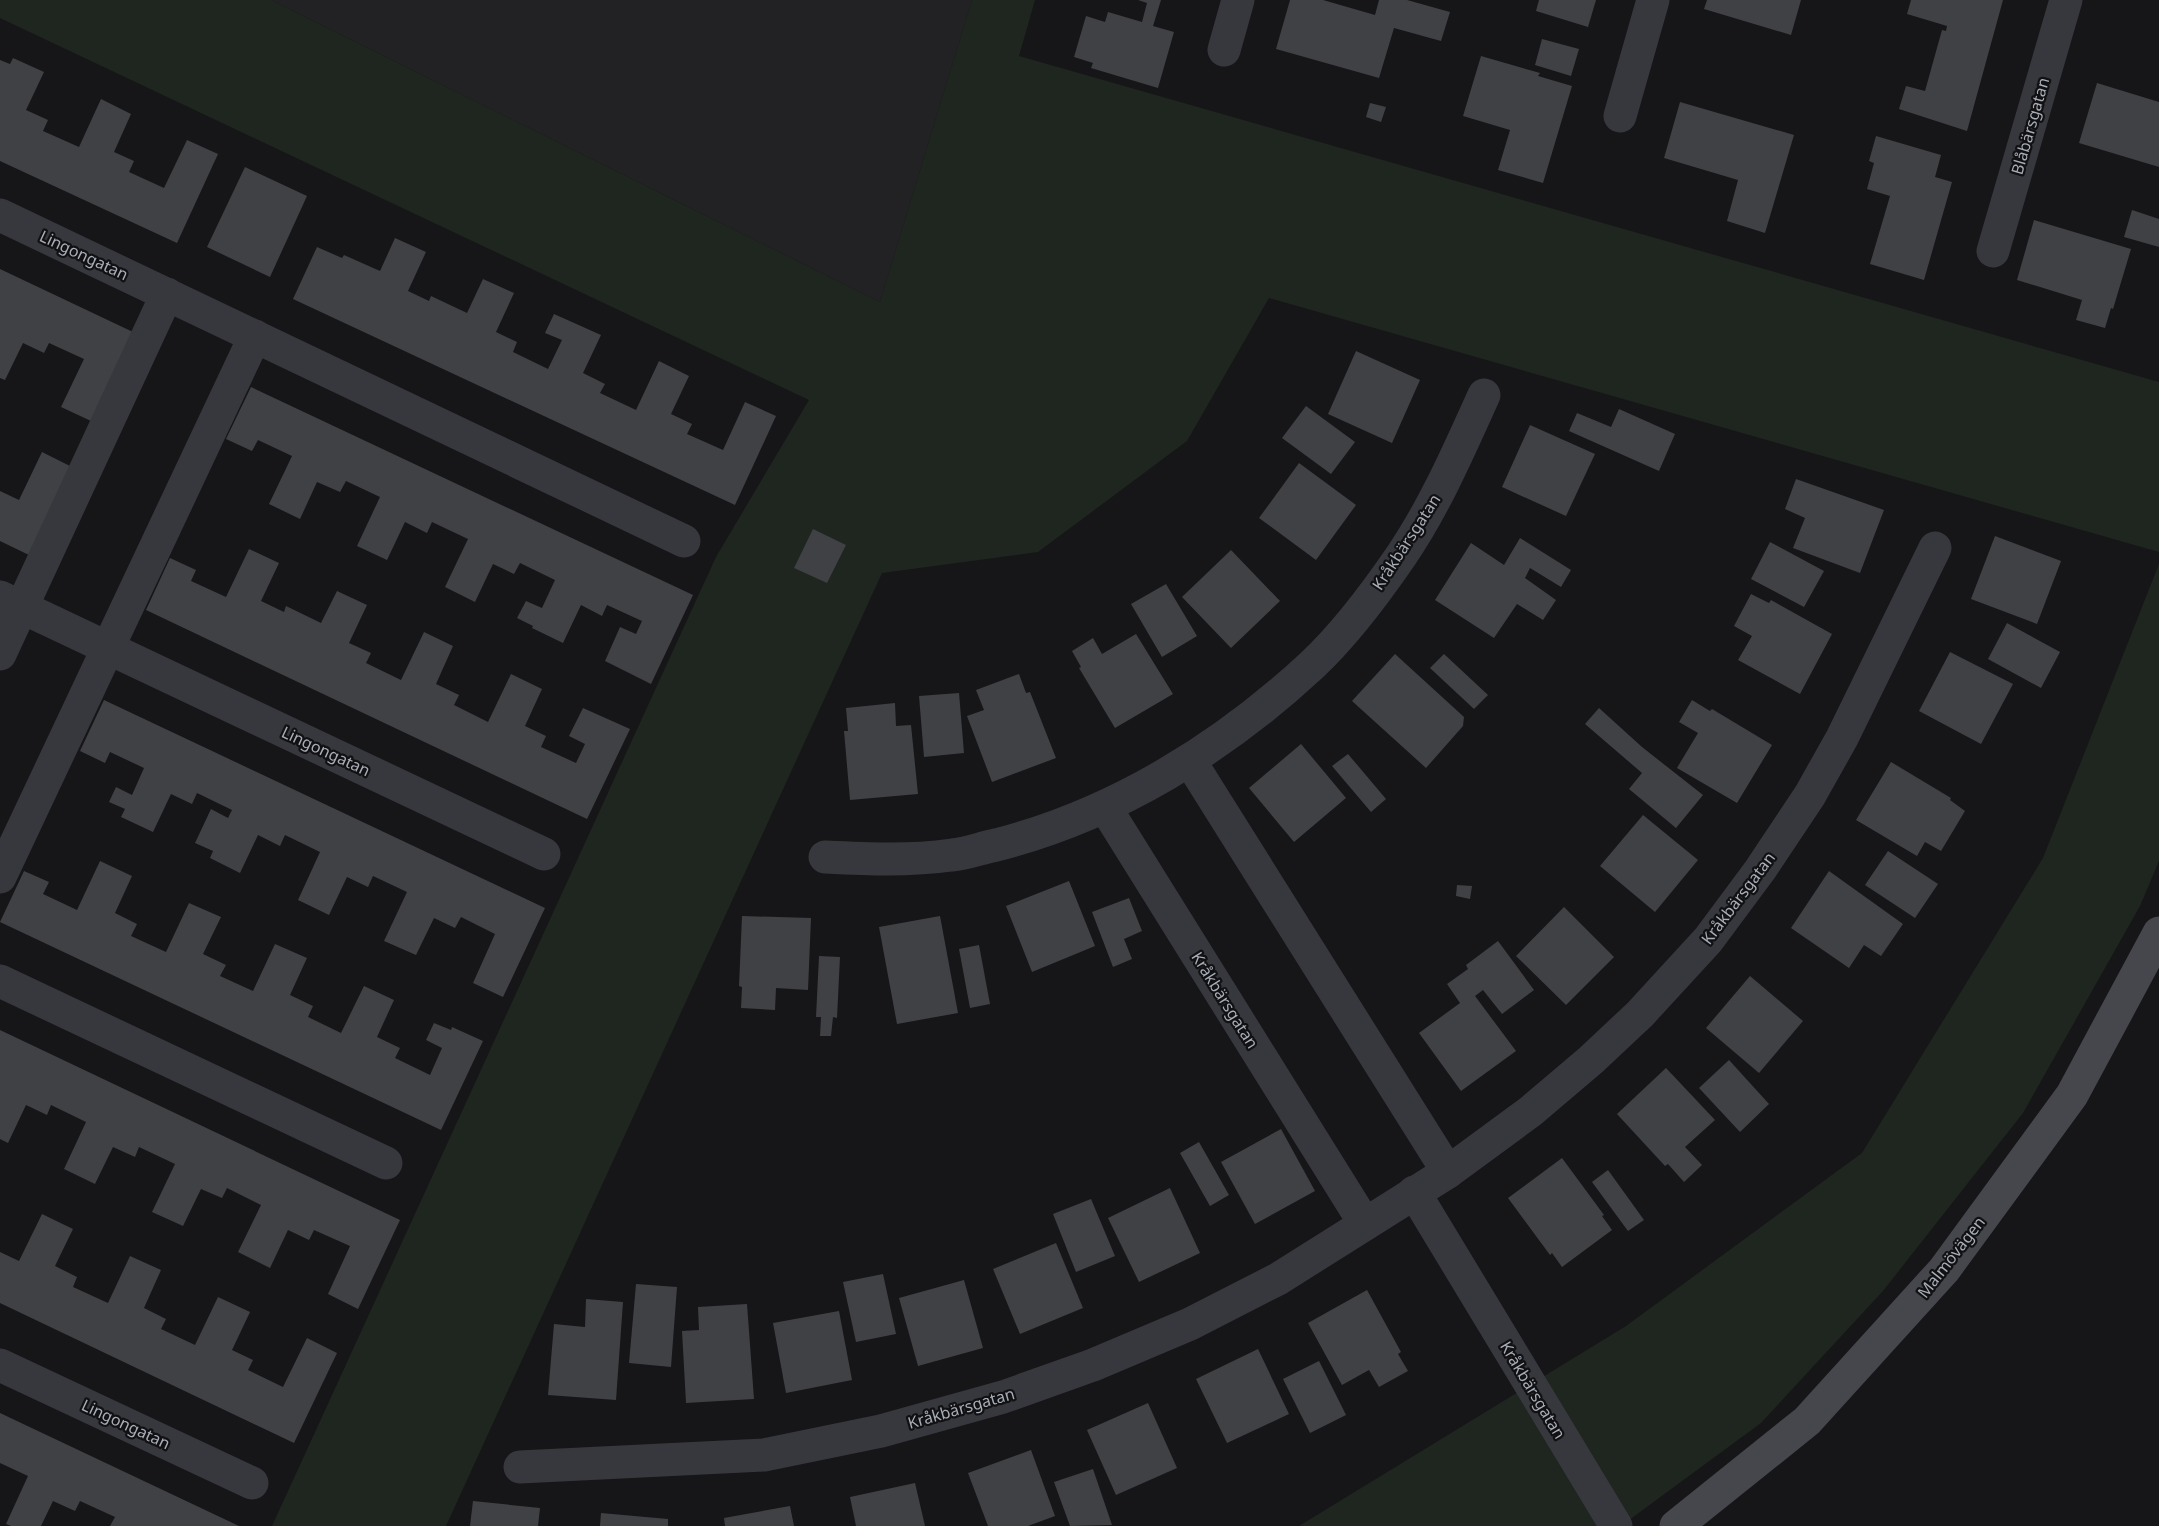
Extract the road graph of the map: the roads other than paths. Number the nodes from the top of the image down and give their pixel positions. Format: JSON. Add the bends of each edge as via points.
{"nodes":[{"id":1,"x":1238,"y":0,"type":"edge"},
{"id":2,"x":1653,"y":0,"type":"edge"},
{"id":3,"x":2066,"y":0,"type":"edge"},
{"id":4,"x":1224,"y":50,"type":"dead end"},
{"id":5,"x":1620,"y":116,"type":"dead end"},
{"id":6,"x":0,"y":215,"type":"edge"},
{"id":7,"x":1994,"y":251,"type":"dead end"},
{"id":8,"x":167,"y":294,"type":"junction"},
{"id":9,"x":255,"y":336,"type":"junction"},
{"id":10,"x":1484,"y":395,"type":"dead end"},
{"id":11,"x":684,"y":541,"type":"dead end"},
{"id":12,"x":1935,"y":548,"type":"dead end"},
{"id":13,"x":11,"y":602,"type":"edge"},
{"id":14,"x":108,"y":648,"type":"junction"},
{"id":15,"x":0,"y":654,"type":"edge"},
{"id":16,"x":1190,"y":761,"type":"junction"},
{"id":17,"x":1105,"y":807,"type":"junction"},
{"id":18,"x":544,"y":854,"type":"dead end"},
{"id":19,"x":825,"y":857,"type":"dead end"},
{"id":20,"x":0,"y":877,"type":"edge"},
{"id":21,"x":2159,"y":933,"type":"edge"},
{"id":22,"x":0,"y":981,"type":"edge"},
{"id":23,"x":386,"y":1163,"type":"dead end"},
{"id":24,"x":1448,"y":1172,"type":"junction"},
{"id":25,"x":1414,"y":1192,"type":"junction"},
{"id":26,"x":1365,"y":1224,"type":"junction"},
{"id":27,"x":0,"y":1365,"type":"edge"},
{"id":28,"x":520,"y":1467,"type":"dead end"},
{"id":29,"x":252,"y":1482,"type":"dead end"},
{"id":30,"x":1616,"y":1526,"type":"edge"},
{"id":31,"x":1676,"y":1526,"type":"edge"}],
"edges":[{"from":1,"to":4,"type":"street"},
{"from":2,"to":5,"type":"street"},
{"from":3,"to":7,"type":"street","name":"Blåbärsgatan"},
{"from":6,"to":8,"type":"street","name":"Lingongatan"},
{"from":8,"to":9,"type":"street","name":"Lingongatan"},
{"from":8,"to":13,"type":"street"},
{"from":9,"to":11,"type":"street","name":"Lingongatan"},
{"from":9,"to":14,"type":"street"},
{"from":10,"to":16,"type":"street","name":"Kråkbärsgatan","via":[[1440,490],[1402,555],[1359,613],[1313,664]]},
{"from":12,"to":24,"type":"street","name":"Kråkbärsgatan","via":[[1810,795],[1708,940],[1641,1014],[1591,1060],[1531,1111]]},
{"from":13,"to":14,"type":"street","name":"Lingongatan"},
{"from":13,"to":15,"type":"street"},
{"from":14,"to":18,"type":"street","name":"Lingongatan"},
{"from":14,"to":20,"type":"street"},
{"from":16,"to":17,"type":"street","name":"Kråkbärsgatan"},
{"from":16,"to":24,"type":"street"},
{"from":17,"to":19,"type":"street","name":"Kråkbärsgatan","via":[[1036,835],[953,855],[887,860]]},
{"from":17,"to":26,"type":"street","name":"Kråkbärsgatan"},
{"from":21,"to":31,"type":"main road","name":"Malmövägen","via":[[2072,1095],[1944,1270],[1807,1421]]},
{"from":22,"to":23,"type":"street"},
{"from":24,"to":25,"type":"street","name":"Kråkbärsgatan"},
{"from":25,"to":26,"type":"street","name":"Kråkbärsgatan"},
{"from":25,"to":30,"type":"street","name":"Kråkbärsgatan"},
{"from":26,"to":28,"type":"street","name":"Kråkbärsgatan","via":[[1278,1279],[1190,1324],[1003,1397],[881,1431],[764,1455]]},
{"from":27,"to":29,"type":"street","name":"Lingongatan"}]}
